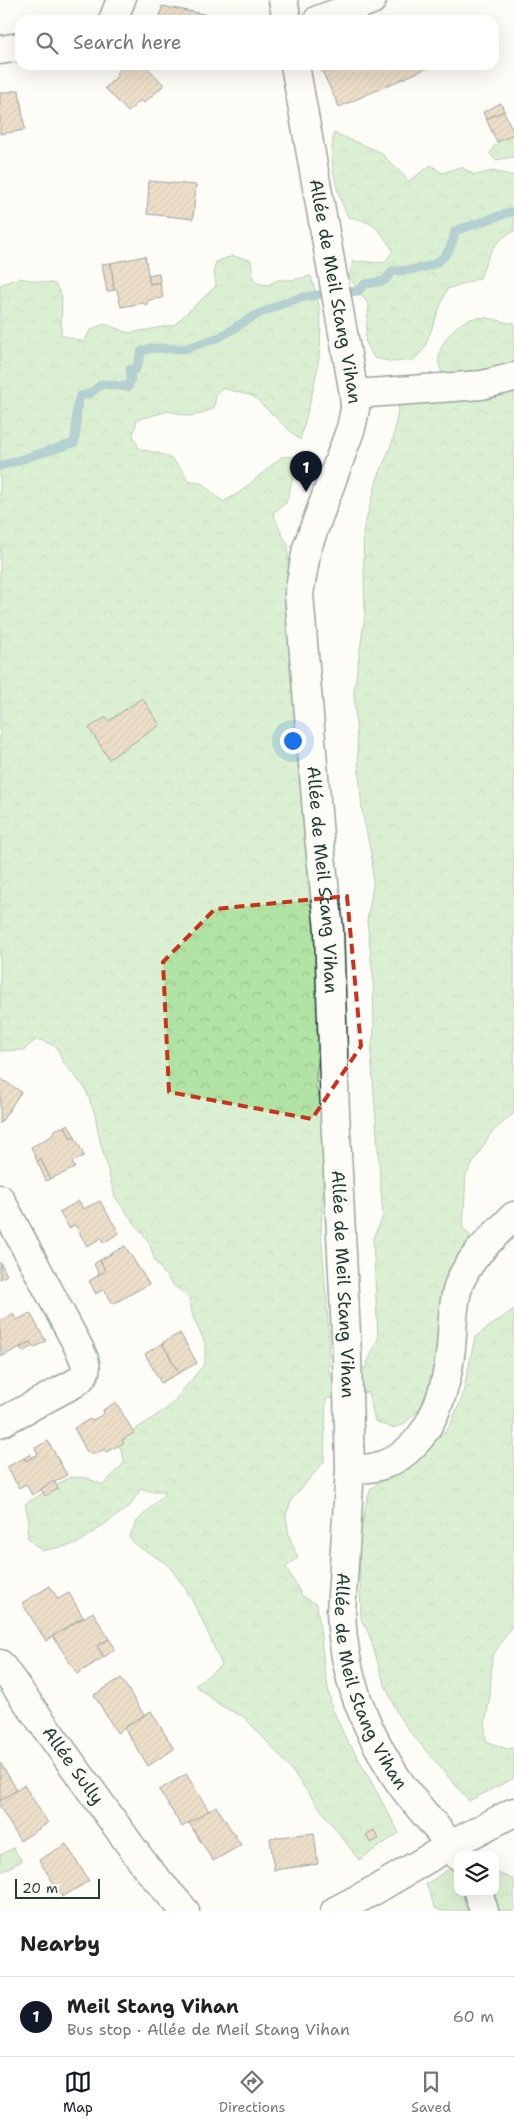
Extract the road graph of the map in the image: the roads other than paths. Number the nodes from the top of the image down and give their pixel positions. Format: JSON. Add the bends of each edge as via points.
{"nodes":[{"id":1,"x":121,"y":0,"type":"edge"},
{"id":2,"x":283,"y":0,"type":"edge"},
{"id":3,"x":372,"y":0,"type":"edge"},
{"id":4,"x":115,"y":15,"type":"edge"},
{"id":5,"x":286,"y":15,"type":"edge"},
{"id":6,"x":332,"y":15,"type":"edge"},
{"id":7,"x":15,"y":48,"type":"edge"},
{"id":8,"x":0,"y":50,"type":"edge"},
{"id":9,"x":296,"y":70,"type":"edge"},
{"id":10,"x":514,"y":377,"type":"edge"},
{"id":11,"x":354,"y":394,"type":"junction"},
{"id":12,"x":0,"y":1199,"type":"edge"},
{"id":13,"x":514,"y":1216,"type":"edge"},
{"id":14,"x":0,"y":1423,"type":"edge"},
{"id":15,"x":350,"y":1469,"type":"junction"},
{"id":16,"x":0,"y":1664,"type":"edge"},
{"id":17,"x":514,"y":1812,"type":"edge"},
{"id":18,"x":454,"y":1850,"type":"edge"},
{"id":19,"x":146,"y":1867,"type":"junction"},
{"id":20,"x":479,"y":1896,"type":"edge"},
{"id":21,"x":164,"y":1911,"type":"edge"},
{"id":22,"x":184,"y":1911,"type":"edge"},
{"id":23,"x":335,"y":1911,"type":"edge"},
{"id":24,"x":484,"y":1911,"type":"edge"}],
"edges":[{"from":1,"to":4,"type":"street"},
{"from":2,"to":5,"type":"street"},
{"from":3,"to":6,"type":"street"},
{"from":7,"to":8,"type":"street"},
{"from":9,"to":11,"type":"street","name":"Allée de Meil Stang Vihan"},
{"from":10,"to":11,"type":"street","via":[[482,385]]},
{"from":11,"to":15,"type":"street","name":"Allée de Meil Stang Vihan","via":[[351,428],[309,541],[299,594],[329,930]]},
{"from":12,"to":14,"type":"street","via":[[79,1348],[86,1369],[83,1377]]},
{"from":13,"to":15,"type":"street","via":[[484,1246],[459,1285],[444,1390],[430,1423],[401,1456],[375,1468]]},
{"from":15,"to":18,"type":"street","name":"Allée de Meil Stang Vihan","via":[[341,1612],[345,1663],[368,1724],[397,1778]]},
{"from":16,"to":19,"type":"street","name":"Allée Sully"},
{"from":17,"to":18,"type":"street"},
{"from":18,"to":23,"type":"street"},
{"from":19,"to":21,"type":"street","name":"Allée Sully"},
{"from":19,"to":22,"type":"street","name":"Allée Sully"},
{"from":20,"to":24,"type":"street"}]}
